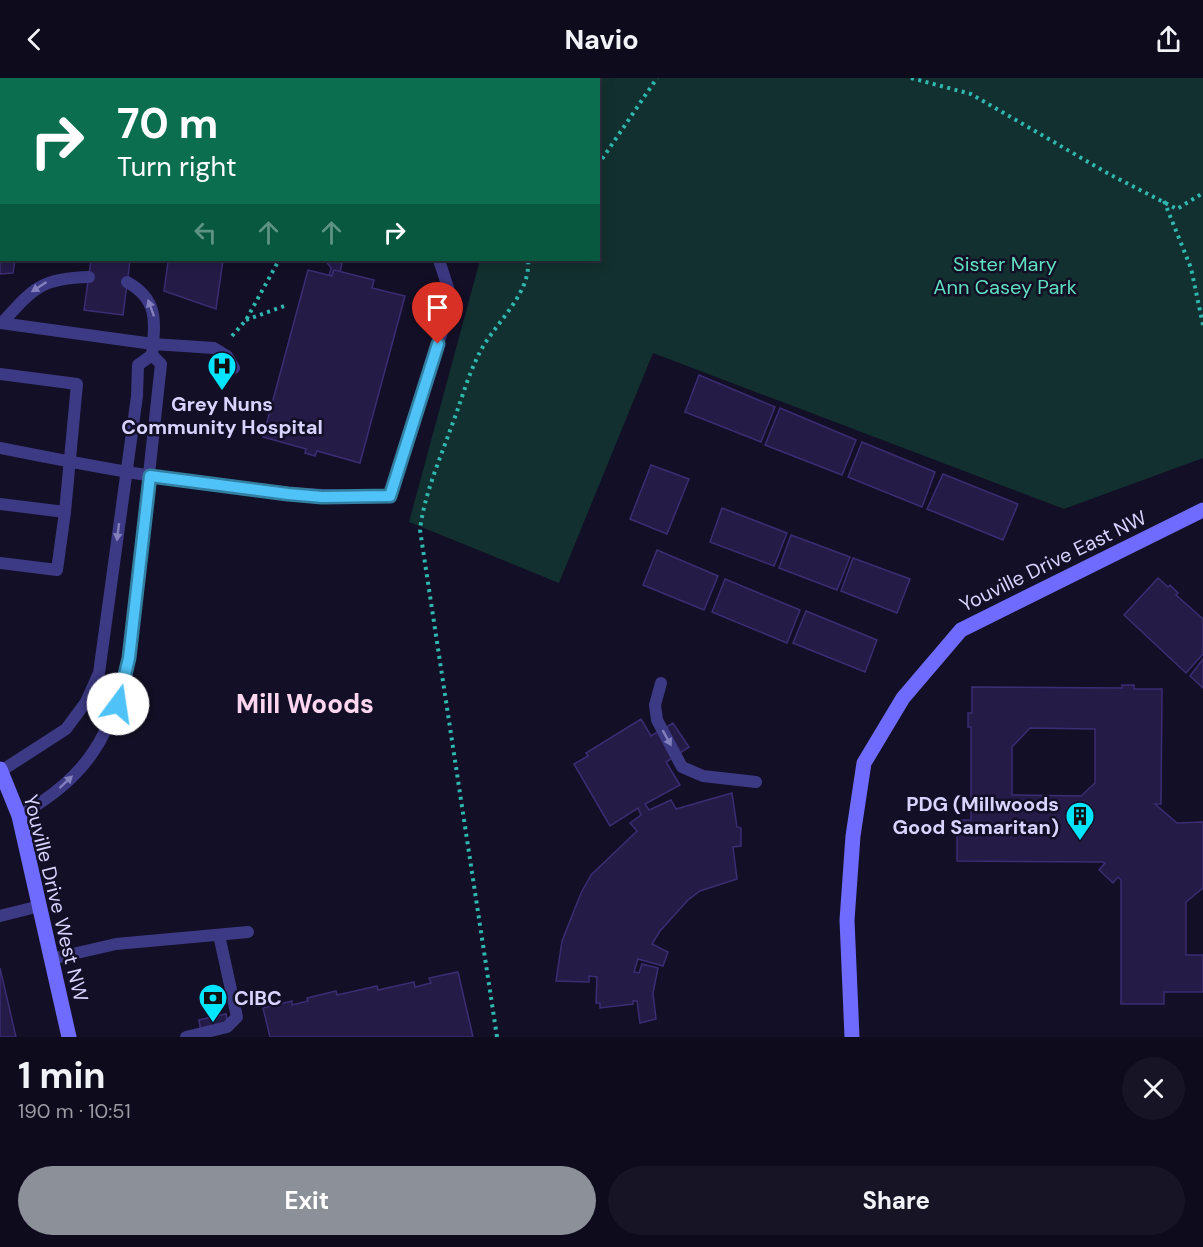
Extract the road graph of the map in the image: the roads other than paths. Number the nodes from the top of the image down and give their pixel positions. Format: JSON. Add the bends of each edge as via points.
{"nodes":[{"id":1,"x":440,"y":261,"type":"edge"},
{"id":2,"x":89,"y":277,"type":"dead end"},
{"id":3,"x":127,"y":282,"type":"dead end"},
{"id":4,"x":1,"y":323,"type":"edge"},
{"id":5,"x":153,"y":350,"type":"junction"},
{"id":6,"x":234,"y":368,"type":"dead end"},
{"id":7,"x":0,"y":374,"type":"edge"},
{"id":8,"x":0,"y":448,"type":"edge"},
{"id":9,"x":68,"y":462,"type":"junction"},
{"id":10,"x":125,"y":474,"type":"junction"},
{"id":11,"x":150,"y":476,"type":"junction"},
{"id":12,"x":0,"y":504,"type":"edge"},
{"id":13,"x":1203,"y":510,"type":"edge"},
{"id":14,"x":65,"y":512,"type":"junction"},
{"id":15,"x":0,"y":563,"type":"edge"},
{"id":16,"x":661,"y":683,"type":"dead end"},
{"id":17,"x":0,"y":770,"type":"edge"},
{"id":18,"x":756,"y":782,"type":"dead end"},
{"id":19,"x":18,"y":816,"type":"junction"},
{"id":20,"x":40,"y":906,"type":"junction"},
{"id":21,"x":0,"y":916,"type":"edge"},
{"id":22,"x":248,"y":932,"type":"dead end"},
{"id":23,"x":219,"y":935,"type":"junction"},
{"id":24,"x":51,"y":959,"type":"junction"},
{"id":25,"x":69,"y":1037,"type":"edge"},
{"id":26,"x":186,"y":1037,"type":"edge"},
{"id":27,"x":852,"y":1037,"type":"edge"}],
"edges":[{"from":1,"to":11,"type":"lane","via":[[452,300],[390,496],[322,497]]},
{"from":2,"to":4,"type":"lane","one_way":true,"via":[[59,277],[42,284]]},
{"from":5,"to":3,"type":"lane","one_way":true,"via":[[155,318],[146,294]]},
{"from":4,"to":5,"type":"lane"},
{"from":5,"to":6,"type":"lane","via":[[214,348],[227,356]]},
{"from":5,"to":10,"type":"lane","via":[[138,365]]},
{"from":5,"to":11,"type":"lane","via":[[161,364]]},
{"from":7,"to":9,"type":"lane","via":[[77,384]]},
{"from":8,"to":9,"type":"lane"},
{"from":9,"to":10,"type":"lane"},
{"from":9,"to":14,"type":"lane"},
{"from":10,"to":11,"type":"lane"},
{"from":10,"to":17,"type":"lane","one_way":true,"via":[[99,673],[86,702],[66,729]]},
{"from":19,"to":11,"type":"lane","one_way":true,"via":[[47,799],[88,762],[105,736],[118,704],[129,658]]},
{"from":12,"to":14,"type":"lane"},
{"from":13,"to":27,"type":"street","name":"Youville Drive East NW","via":[[961,630],[903,698],[864,763],[862,773],[847,921]]},
{"from":14,"to":15,"type":"lane","via":[[57,570]]},
{"from":16,"to":18,"type":"lane","one_way":true,"via":[[655,705],[657,720],[682,766],[703,776]]},
{"from":17,"to":19,"type":"street","name":"Youville Drive West NW"},
{"from":19,"to":20,"type":"street","name":"Youville Drive West NW"},
{"from":20,"to":21,"type":"lane"},
{"from":20,"to":24,"type":"street","name":"Youville Drive West NW"},
{"from":22,"to":23,"type":"lane"},
{"from":23,"to":24,"type":"lane","via":[[116,944]]},
{"from":23,"to":26,"type":"lane","via":[[237,1017],[227,1027]]},
{"from":24,"to":25,"type":"street","name":"Youville Drive West NW"}]}
